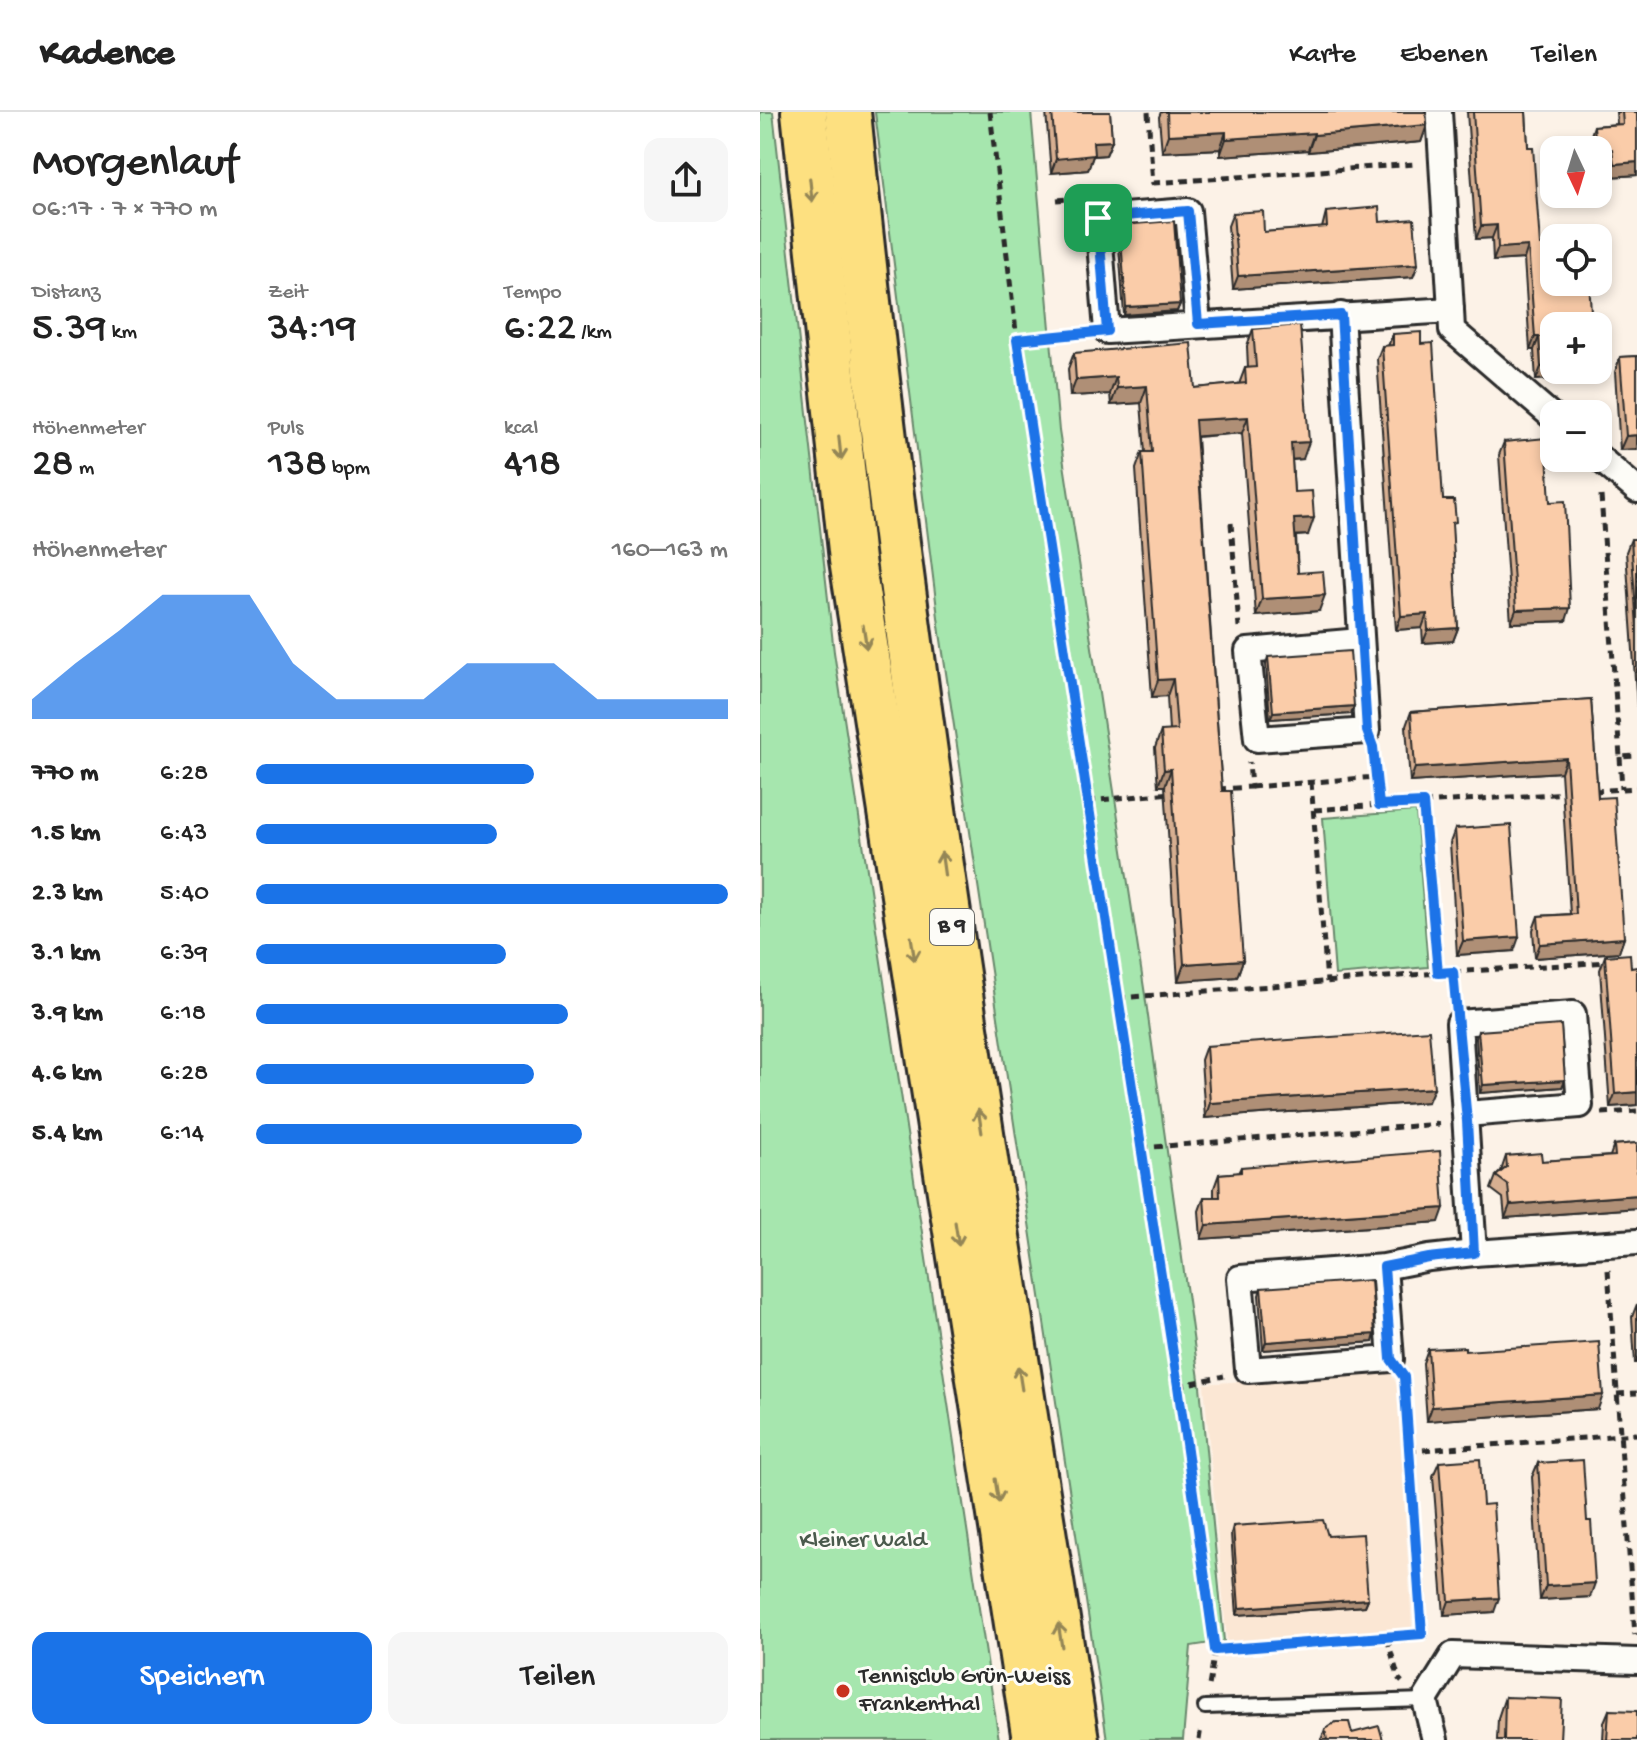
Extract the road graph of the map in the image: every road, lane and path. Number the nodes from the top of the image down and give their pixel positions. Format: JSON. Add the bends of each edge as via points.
{"nodes":[{"id":1,"x":804,"y":112,"type":"edge"},
{"id":2,"x":848,"y":112,"type":"edge"},
{"id":3,"x":990,"y":112,"type":"edge"},
{"id":4,"x":1148,"y":112,"type":"edge"},
{"id":5,"x":1439,"y":112,"type":"edge"},
{"id":6,"x":1441,"y":162,"type":"junction"},
{"id":7,"x":1153,"y":183,"type":"junction"},
{"id":8,"x":1153,"y":193,"type":"dead end"},
{"id":9,"x":1451,"y":310,"type":"junction"},
{"id":10,"x":1341,"y":315,"type":"junction"},
{"id":11,"x":1198,"y":324,"type":"junction"},
{"id":12,"x":1107,"y":331,"type":"junction"},
{"id":13,"x":1017,"y":340,"type":"junction"},
{"id":14,"x":1540,"y":406,"type":"edge"},
{"id":15,"x":1612,"y":469,"type":"edge"},
{"id":16,"x":1605,"y":472,"type":"edge"},
{"id":17,"x":1637,"y":490,"type":"edge"},
{"id":18,"x":1231,"y":523,"type":"dead end"},
{"id":19,"x":1360,"y":641,"type":"junction"},
{"id":20,"x":1248,"y":651,"type":"junction"},
{"id":21,"x":1367,"y":731,"type":"junction"},
{"id":22,"x":1257,"y":739,"type":"junction"},
{"id":23,"x":1637,"y":756,"type":"edge"},
{"id":24,"x":1620,"y":757,"type":"junction"},
{"id":25,"x":1376,"y":777,"type":"junction"},
{"id":26,"x":1311,"y":782,"type":"junction"},
{"id":27,"x":1251,"y":787,"type":"junction"},
{"id":28,"x":1637,"y":788,"type":"edge"},
{"id":29,"x":1622,"y":789,"type":"junction"},
{"id":30,"x":1207,"y":790,"type":"edge"},
{"id":31,"x":1591,"y":791,"type":"edge"},
{"id":32,"x":1576,"y":792,"type":"edge"},
{"id":33,"x":1177,"y":793,"type":"edge"},
{"id":34,"x":1088,"y":801,"type":"junction"},
{"id":35,"x":1423,"y":803,"type":"junction"},
{"id":36,"x":1379,"y":805,"type":"junction"},
{"id":37,"x":1314,"y":810,"type":"junction"},
{"id":38,"x":1622,"y":961,"type":"edge"},
{"id":39,"x":1453,"y":972,"type":"junction"},
{"id":40,"x":1438,"y":973,"type":"junction"},
{"id":41,"x":1327,"y":982,"type":"junction"},
{"id":42,"x":1118,"y":998,"type":"junction"},
{"id":43,"x":1459,"y":1023,"type":"junction"},
{"id":44,"x":1467,"y":1118,"type":"junction"},
{"id":45,"x":1141,"y":1148,"type":"junction"},
{"id":46,"x":1637,"y":1242,"type":"edge"},
{"id":47,"x":1606,"y":1244,"type":"junction"},
{"id":48,"x":1474,"y":1253,"type":"junction"},
{"id":49,"x":1384,"y":1267,"type":"junction"},
{"id":50,"x":1391,"y":1359,"type":"junction"},
{"id":51,"x":1248,"y":1370,"type":"junction"},
{"id":52,"x":1178,"y":1386,"type":"junction"},
{"id":53,"x":1637,"y":1393,"type":"edge"},
{"id":54,"x":1617,"y":1394,"type":"junction"},
{"id":55,"x":1637,"y":1434,"type":"edge"},
{"id":56,"x":1620,"y":1436,"type":"junction"},
{"id":57,"x":1409,"y":1451,"type":"junction"},
{"id":58,"x":1422,"y":1634,"type":"junction"},
{"id":59,"x":1387,"y":1638,"type":"junction"},
{"id":60,"x":1636,"y":1651,"type":"edge"},
{"id":61,"x":1453,"y":1655,"type":"junction"},
{"id":62,"x":1425,"y":1700,"type":"junction"},
{"id":63,"x":1205,"y":1707,"type":"dead end"},
{"id":64,"x":1035,"y":1740,"type":"edge"},
{"id":65,"x":1076,"y":1740,"type":"edge"},
{"id":66,"x":1435,"y":1740,"type":"edge"}],
"edges":[{"from":1,"to":64,"type":"highway","number":"B 9","one_way":true,"via":[[852,560]]},
{"from":65,"to":2,"type":"highway","number":"B 9","one_way":true,"via":[[899,556]]},
{"from":3,"to":13,"type":"path"},
{"from":4,"to":7,"type":"path"},
{"from":5,"to":6,"type":"street"},
{"from":6,"to":7,"type":"path"},
{"from":6,"to":9,"type":"street"},
{"from":7,"to":8,"type":"path"},
{"from":9,"to":10,"type":"street"},
{"from":9,"to":14,"type":"street","via":[[1452,330]]},
{"from":10,"to":11,"type":"street"},
{"from":10,"to":19,"type":"street"},
{"from":11,"to":12,"type":"street"},
{"from":11,"to":12,"type":"street","via":[[1188,211],[1173,212],[1098,218]]},
{"from":12,"to":13,"type":"path"},
{"from":13,"to":34,"type":"path"},
{"from":15,"to":17,"type":"street"},
{"from":16,"to":24,"type":"path","via":[[1601,493]]},
{"from":18,"to":20,"type":"path","via":[[1239,632]]},
{"from":19,"to":20,"type":"street"},
{"from":19,"to":21,"type":"street"},
{"from":20,"to":22,"type":"street"},
{"from":21,"to":22,"type":"street"},
{"from":21,"to":25,"type":"path"},
{"from":22,"to":27,"type":"path","via":[[1248,756]]},
{"from":23,"to":24,"type":"path"},
{"from":24,"to":29,"type":"path"},
{"from":25,"to":26,"type":"path"},
{"from":25,"to":36,"type":"path"},
{"from":26,"to":27,"type":"path"},
{"from":26,"to":37,"type":"path"},
{"from":27,"to":30,"type":"path"},
{"from":28,"to":29,"type":"path"},
{"from":29,"to":31,"type":"path"},
{"from":32,"to":35,"type":"path"},
{"from":33,"to":34,"type":"path"},
{"from":34,"to":42,"type":"path"},
{"from":35,"to":36,"type":"path"},
{"from":35,"to":40,"type":"path"},
{"from":36,"to":37,"type":"path"},
{"from":37,"to":41,"type":"path"},
{"from":38,"to":39,"type":"path"},
{"from":39,"to":40,"type":"path"},
{"from":39,"to":43,"type":"path"},
{"from":40,"to":41,"type":"path"},
{"from":41,"to":42,"type":"path"},
{"from":42,"to":45,"type":"path"},
{"from":43,"to":44,"type":"street"},
{"from":43,"to":44,"type":"street","via":[[1573,1014],[1580,1105]]},
{"from":44,"to":45,"type":"path"},
{"from":44,"to":48,"type":"street"},
{"from":45,"to":52,"type":"path"},
{"from":46,"to":47,"type":"street"},
{"from":47,"to":48,"type":"street"},
{"from":47,"to":54,"type":"path"},
{"from":48,"to":49,"type":"street"},
{"from":49,"to":50,"type":"street"},
{"from":49,"to":51,"type":"street","via":[[1240,1278]]},
{"from":50,"to":51,"type":"street"},
{"from":50,"to":57,"type":"path","via":[[1404,1377]]},
{"from":51,"to":52,"type":"path"},
{"from":52,"to":59,"type":"path","via":[[1215,1650]]},
{"from":53,"to":54,"type":"path"},
{"from":54,"to":56,"type":"path"},
{"from":55,"to":56,"type":"path"},
{"from":56,"to":57,"type":"path"},
{"from":56,"to":60,"type":"path"},
{"from":57,"to":58,"type":"path"},
{"from":58,"to":59,"type":"path"},
{"from":58,"to":61,"type":"path"},
{"from":59,"to":62,"type":"path","via":[[1399,1679]]},
{"from":60,"to":61,"type":"street"},
{"from":61,"to":62,"type":"street"},
{"from":62,"to":63,"type":"lane"},
{"from":62,"to":66,"type":"street"}]}
